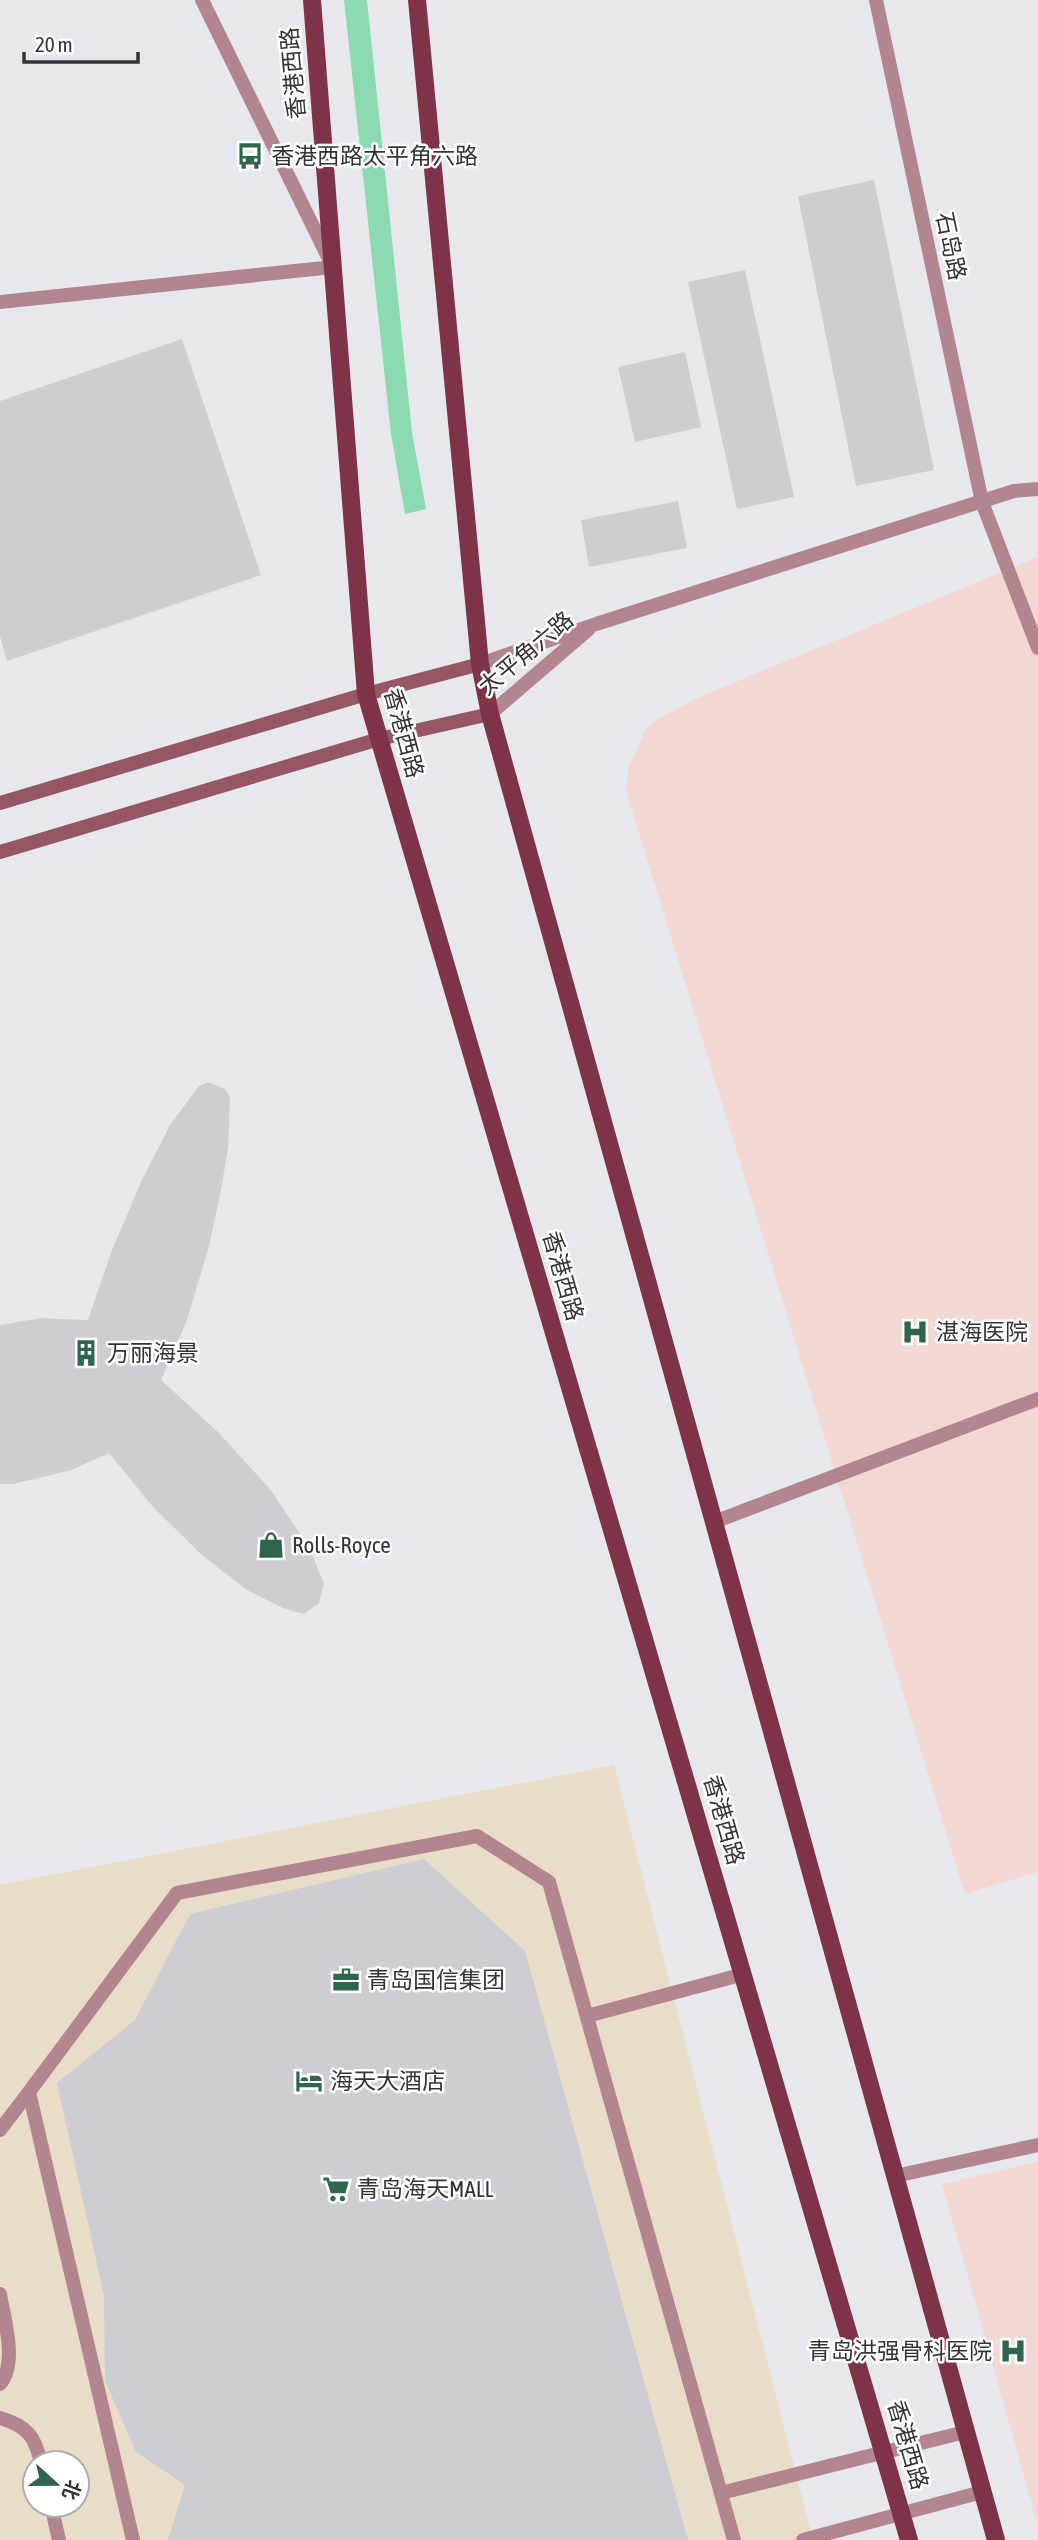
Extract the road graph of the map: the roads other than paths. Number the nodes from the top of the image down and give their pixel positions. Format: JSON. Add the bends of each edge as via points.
{"nodes":[{"id":1,"x":202,"y":0,"type":"edge"},
{"id":2,"x":312,"y":0,"type":"edge"},
{"id":3,"x":417,"y":0,"type":"edge"},
{"id":4,"x":876,"y":0,"type":"edge"},
{"id":5,"x":333,"y":267,"type":"junction"},
{"id":6,"x":0,"y":302,"type":"edge"},
{"id":7,"x":1038,"y":489,"type":"edge"},
{"id":8,"x":982,"y":502,"type":"junction"},
{"id":9,"x":596,"y":624,"type":"junction"},
{"id":10,"x":1038,"y":648,"type":"edge"},
{"id":11,"x":480,"y":664,"type":"junction"},
{"id":12,"x":366,"y":694,"type":"junction"},
{"id":13,"x":491,"y":714,"type":"junction"},
{"id":14,"x":379,"y":739,"type":"junction"},
{"id":15,"x":0,"y":803,"type":"edge"},
{"id":16,"x":0,"y":852,"type":"edge"},
{"id":17,"x":1038,"y":1399,"type":"edge"},
{"id":18,"x":714,"y":1522,"type":"junction"},
{"id":19,"x":744,"y":1974,"type":"junction"},
{"id":20,"x":587,"y":2016,"type":"junction"},
{"id":21,"x":29,"y":2092,"type":"junction"},
{"id":22,"x":0,"y":2130,"type":"edge"},
{"id":23,"x":1038,"y":2145,"type":"edge"},
{"id":24,"x":895,"y":2176,"type":"junction"},
{"id":25,"x":0,"y":2294,"type":"edge"},
{"id":26,"x":0,"y":2384,"type":"edge"},
{"id":27,"x":0,"y":2418,"type":"edge"},
{"id":28,"x":965,"y":2432,"type":"junction"},
{"id":29,"x":38,"y":2449,"type":"edge"},
{"id":30,"x":884,"y":2452,"type":"junction"},
{"id":31,"x":982,"y":2492,"type":"junction"},
{"id":32,"x":721,"y":2493,"type":"junction"},
{"id":33,"x":902,"y":2514,"type":"junction"},
{"id":34,"x":54,"y":2519,"type":"edge"},
{"id":35,"x":59,"y":2540,"type":"edge"},
{"id":36,"x":133,"y":2540,"type":"edge"},
{"id":37,"x":734,"y":2540,"type":"edge"},
{"id":38,"x":803,"y":2540,"type":"edge"},
{"id":39,"x":909,"y":2540,"type":"edge"},
{"id":40,"x":996,"y":2540,"type":"edge"}],
"edges":[{"from":1,"to":5,"type":"street"},
{"from":2,"to":5,"type":"main road","name":"香港西路"},
{"from":3,"to":11,"type":"main road"},
{"from":4,"to":8,"type":"street","name":"石岛路"},
{"from":5,"to":6,"type":"street"},
{"from":5,"to":12,"type":"main road","name":"香港西路"},
{"from":7,"to":8,"type":"street","name":"太平角六路"},
{"from":8,"to":9,"type":"street","name":"太平角六路"},
{"from":8,"to":10,"type":"street","name":"石岛路"},
{"from":9,"to":11,"type":"street"},
{"from":9,"to":13,"type":"street","name":"太平角六路"},
{"from":11,"to":12,"type":"main road"},
{"from":11,"to":13,"type":"main road"},
{"from":12,"to":14,"type":"main road","name":"香港西路"},
{"from":12,"to":15,"type":"main road"},
{"from":13,"to":14,"type":"main road","name":"太平角六路"},
{"from":13,"to":18,"type":"main road"},
{"from":14,"to":16,"type":"main road","name":"太平角六路"},
{"from":14,"to":19,"type":"main road","name":"香港西路"},
{"from":17,"to":18,"type":"street"},
{"from":18,"to":24,"type":"main road"},
{"from":19,"to":20,"type":"street"},
{"from":19,"to":30,"type":"main road","name":"香港西路"},
{"from":20,"to":21,"type":"street","via":[[549,1882],[477,1836],[177,1894]]},
{"from":20,"to":32,"type":"street"},
{"from":21,"to":22,"type":"street"},
{"from":21,"to":36,"type":"street"},
{"from":23,"to":24,"type":"street"},
{"from":24,"to":28,"type":"main road"},
{"from":25,"to":26,"type":"street","via":[[10,2350]]},
{"from":27,"to":29,"type":"street","via":[[15,2422],[36,2441]]},
{"from":28,"to":30,"type":"street"},
{"from":28,"to":31,"type":"main road"},
{"from":30,"to":32,"type":"street"},
{"from":30,"to":33,"type":"main road","name":"香港西路"},
{"from":31,"to":33,"type":"street"},
{"from":31,"to":40,"type":"main road"},
{"from":32,"to":37,"type":"street"},
{"from":33,"to":38,"type":"street"},
{"from":33,"to":39,"type":"main road","name":"香港西路"},
{"from":34,"to":35,"type":"street"}]}
